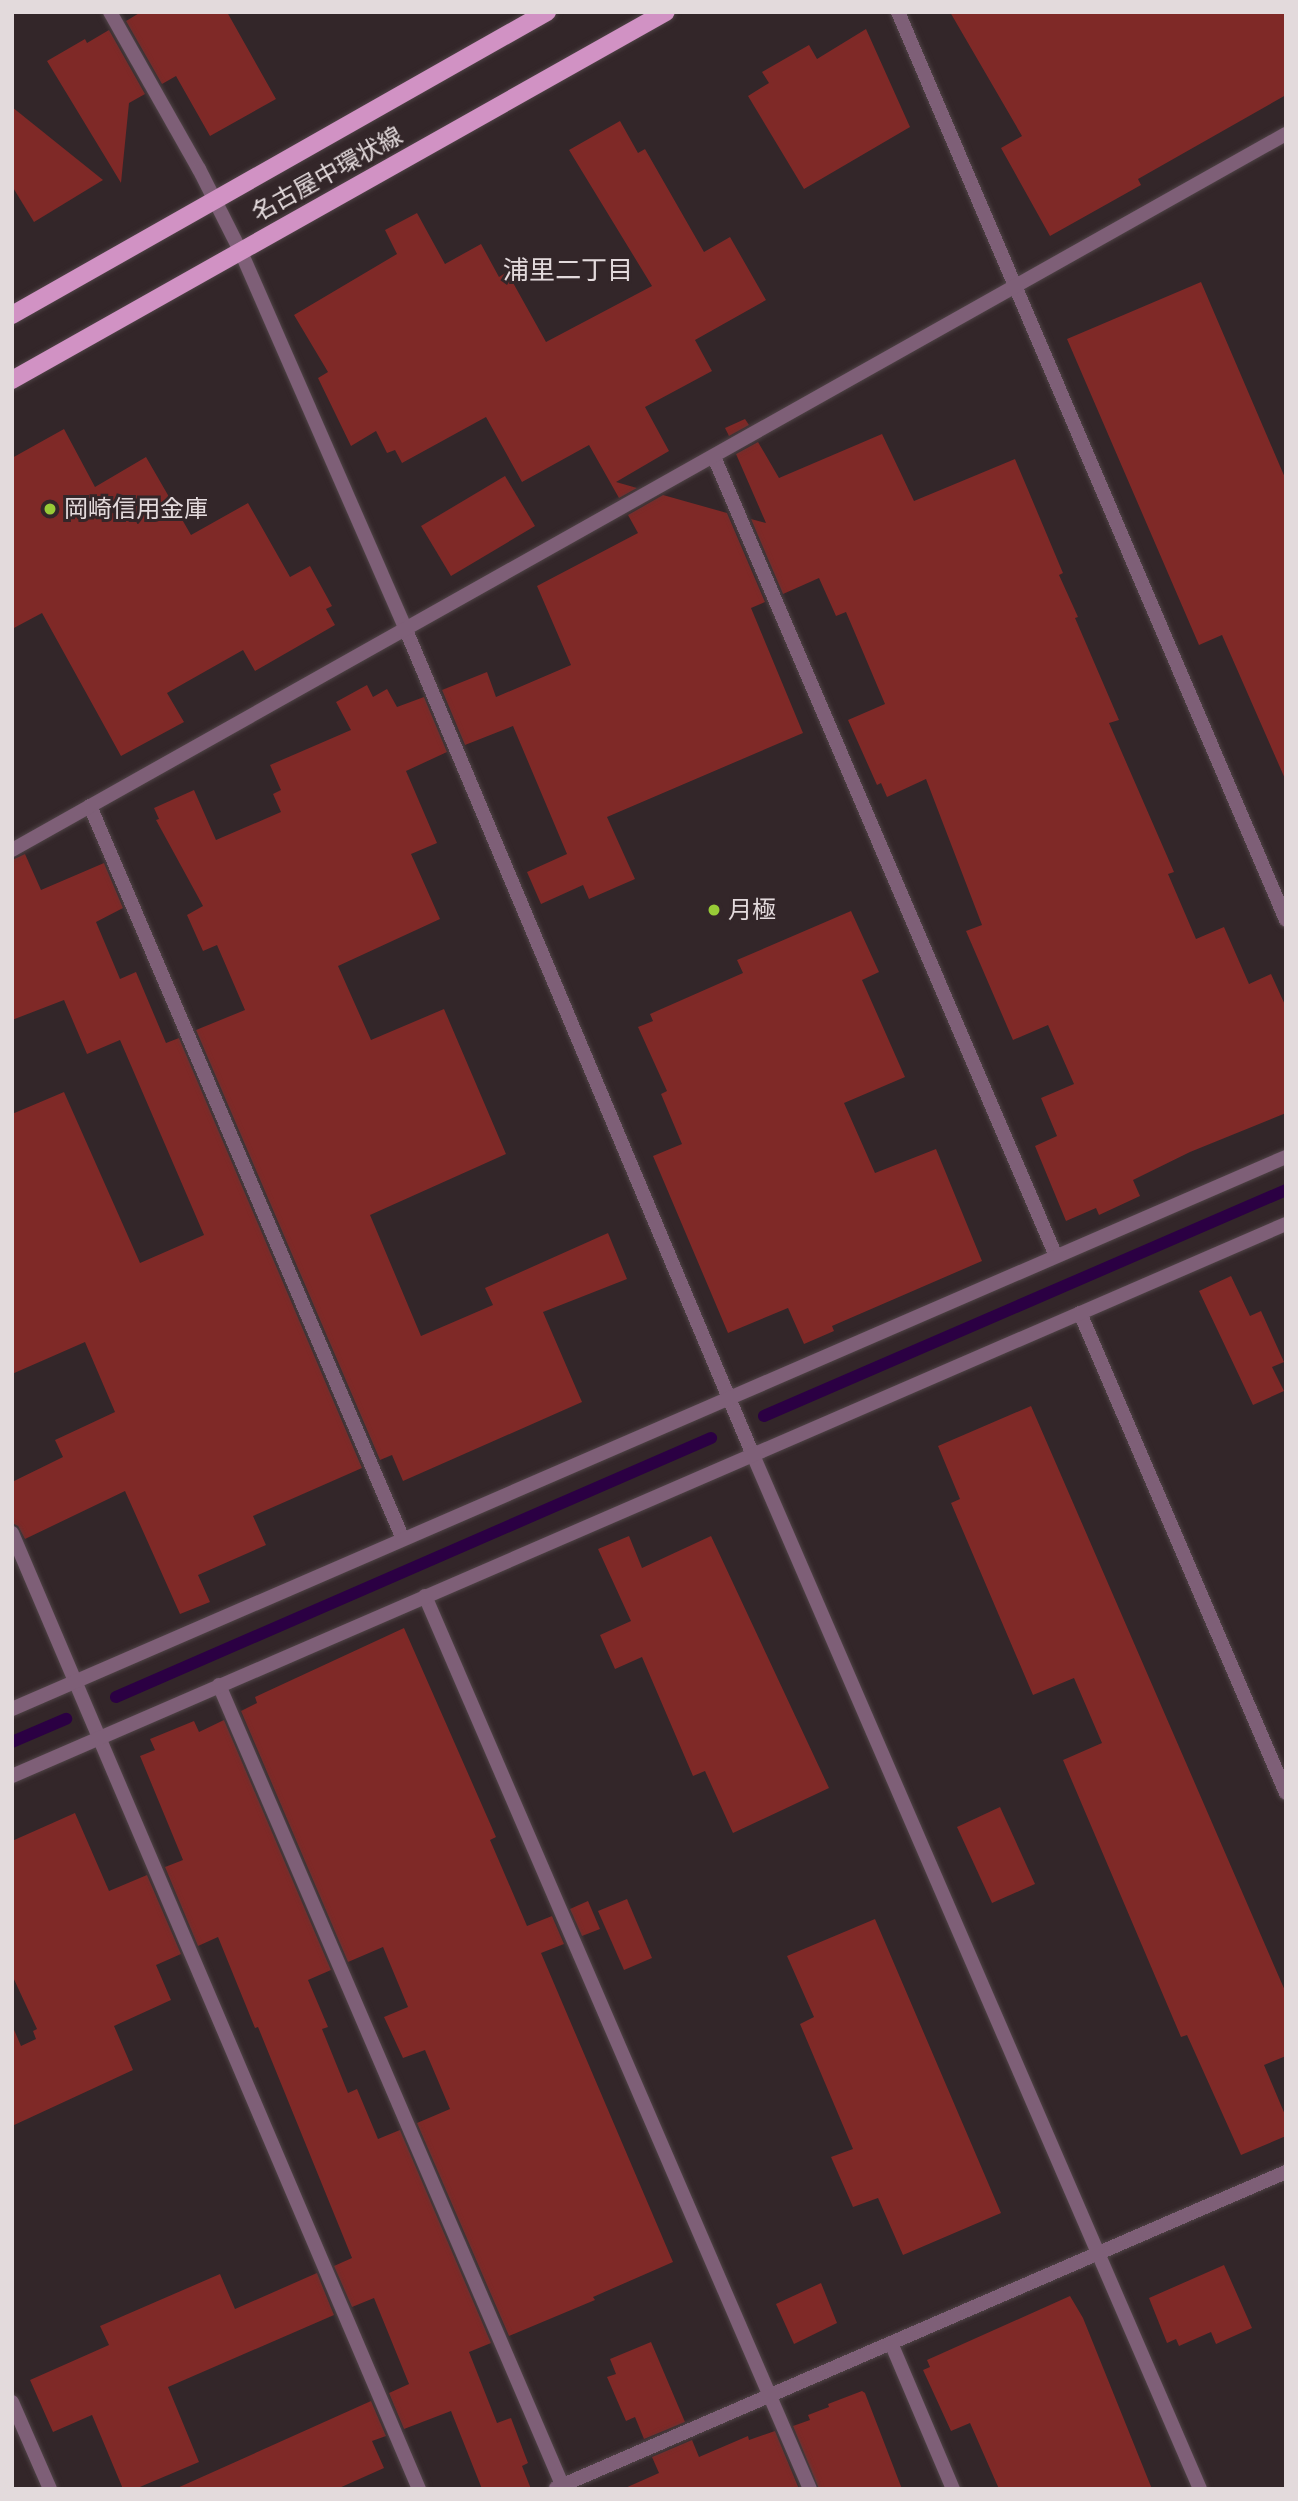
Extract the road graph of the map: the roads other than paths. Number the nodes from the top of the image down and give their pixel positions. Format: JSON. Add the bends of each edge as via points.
{"nodes":[{"id":1,"x":110,"y":12,"type":"edge"},
{"id":2,"x":547,"y":12,"type":"edge"},
{"id":3,"x":666,"y":12,"type":"edge"},
{"id":4,"x":898,"y":12,"type":"edge"},
{"id":5,"x":1286,"y":134,"type":"edge"},
{"id":6,"x":212,"y":200,"type":"junction"},
{"id":7,"x":240,"y":252,"type":"junction"},
{"id":8,"x":1015,"y":285,"type":"junction"},
{"id":9,"x":12,"y":316,"type":"edge"},
{"id":10,"x":12,"y":380,"type":"edge"},
{"id":11,"x":714,"y":457,"type":"junction"},
{"id":12,"x":406,"y":630,"type":"junction"},
{"id":13,"x":90,"y":806,"type":"junction"},
{"id":14,"x":12,"y":850,"type":"edge"},
{"id":15,"x":1286,"y":920,"type":"edge"},
{"id":16,"x":1286,"y":1157,"type":"edge"},
{"id":17,"x":1286,"y":1224,"type":"edge"},
{"id":18,"x":1056,"y":1256,"type":"junction"},
{"id":19,"x":1080,"y":1313,"type":"junction"},
{"id":20,"x":731,"y":1400,"type":"junction"},
{"id":21,"x":753,"y":1455,"type":"junction"},
{"id":22,"x":12,"y":1533,"type":"edge"},
{"id":23,"x":403,"y":1539,"type":"junction"},
{"id":24,"x":425,"y":1595,"type":"junction"},
{"id":25,"x":76,"y":1681,"type":"junction"},
{"id":26,"x":219,"y":1685,"type":"junction"},
{"id":27,"x":12,"y":1709,"type":"edge"},
{"id":28,"x":100,"y":1738,"type":"junction"},
{"id":29,"x":12,"y":1776,"type":"edge"},
{"id":30,"x":1286,"y":1793,"type":"edge"},
{"id":31,"x":1286,"y":2172,"type":"edge"},
{"id":32,"x":1100,"y":2253,"type":"junction"},
{"id":33,"x":891,"y":2343,"type":"junction"},
{"id":34,"x":770,"y":2396,"type":"junction"},
{"id":35,"x":12,"y":2402,"type":"edge"},
{"id":36,"x":561,"y":2488,"type":"edge"},
{"id":37,"x":50,"y":2489,"type":"edge"},
{"id":38,"x":419,"y":2489,"type":"edge"},
{"id":39,"x":810,"y":2489,"type":"edge"},
{"id":40,"x":953,"y":2489,"type":"edge"},
{"id":41,"x":1200,"y":2489,"type":"edge"}],
"edges":[{"from":1,"to":6,"type":"street"},
{"from":2,"to":6,"type":"main road","name":"名古屋中環状線"},
{"from":3,"to":7,"type":"main road","name":"名古屋中環状線"},
{"from":4,"to":8,"type":"street"},
{"from":5,"to":8,"type":"street"},
{"from":6,"to":7,"type":"street"},
{"from":6,"to":9,"type":"main road","name":"名古屋中環状線"},
{"from":7,"to":10,"type":"main road","name":"名古屋中環状線"},
{"from":7,"to":12,"type":"street"},
{"from":8,"to":11,"type":"street"},
{"from":8,"to":15,"type":"street"},
{"from":11,"to":12,"type":"street"},
{"from":11,"to":18,"type":"street"},
{"from":12,"to":13,"type":"street"},
{"from":12,"to":20,"type":"street"},
{"from":13,"to":14,"type":"street"},
{"from":13,"to":23,"type":"street"},
{"from":16,"to":18,"type":"street"},
{"from":17,"to":19,"type":"street"},
{"from":18,"to":20,"type":"street"},
{"from":19,"to":21,"type":"street"},
{"from":19,"to":30,"type":"street"},
{"from":20,"to":21,"type":"street"},
{"from":20,"to":23,"type":"street"},
{"from":21,"to":24,"type":"street"},
{"from":21,"to":32,"type":"street"},
{"from":22,"to":25,"type":"street"},
{"from":23,"to":25,"type":"street"},
{"from":24,"to":26,"type":"street"},
{"from":24,"to":34,"type":"street"},
{"from":25,"to":27,"type":"street"},
{"from":25,"to":28,"type":"street"},
{"from":26,"to":28,"type":"street"},
{"from":26,"to":36,"type":"street"},
{"from":28,"to":29,"type":"street"},
{"from":28,"to":38,"type":"street"},
{"from":31,"to":32,"type":"street"},
{"from":32,"to":33,"type":"street"},
{"from":32,"to":41,"type":"street"},
{"from":33,"to":34,"type":"street"},
{"from":33,"to":40,"type":"street"},
{"from":34,"to":36,"type":"street"},
{"from":34,"to":39,"type":"street"},
{"from":35,"to":37,"type":"street"}]}
